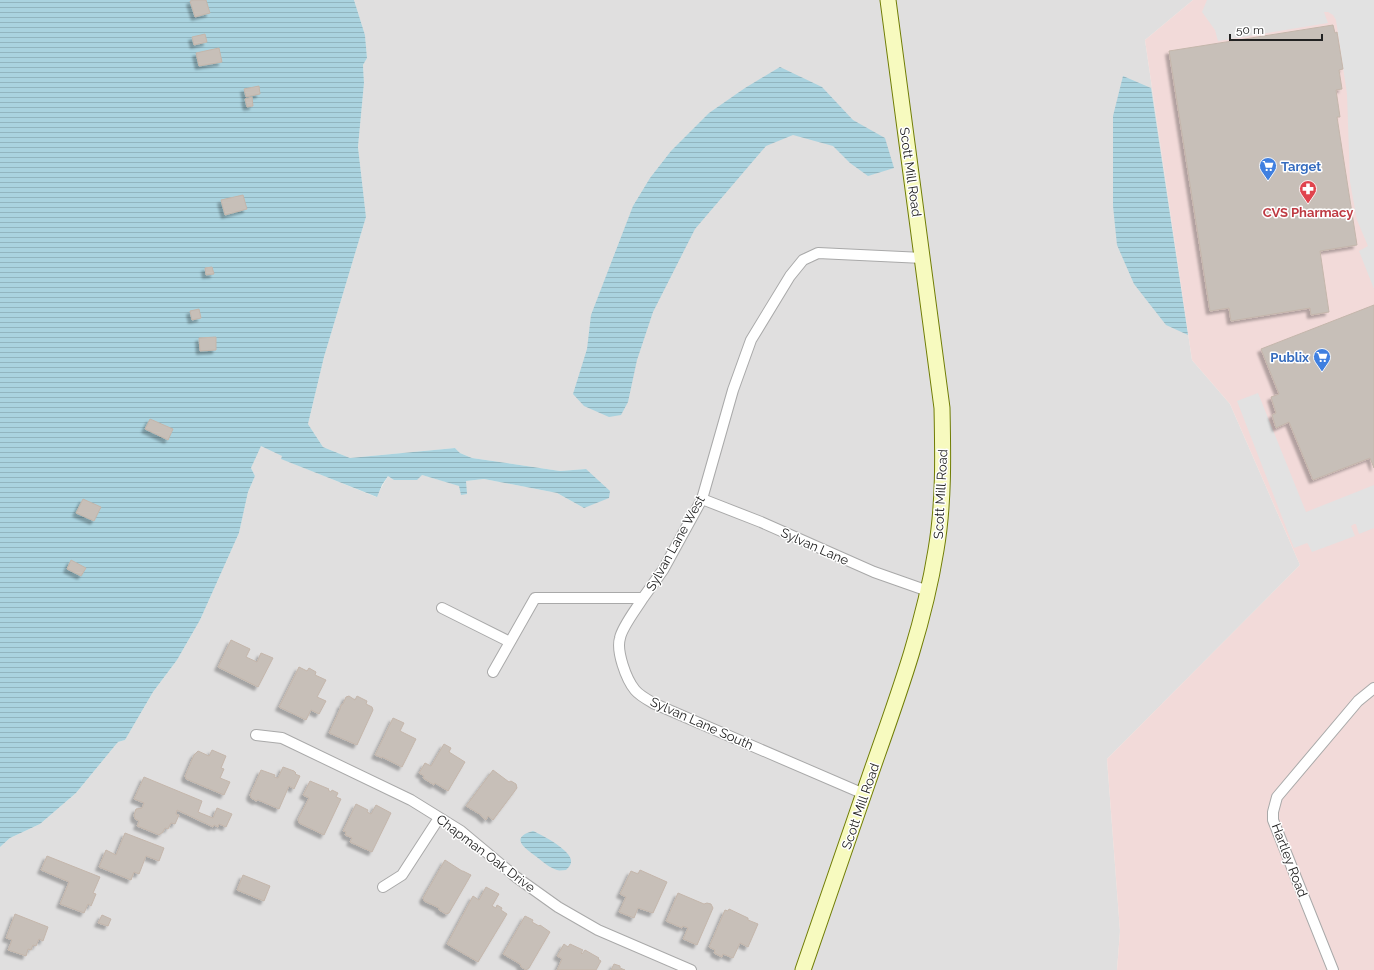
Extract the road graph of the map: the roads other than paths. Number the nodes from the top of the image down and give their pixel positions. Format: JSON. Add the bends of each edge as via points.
{"nodes":[{"id":1,"x":888,"y":0,"type":"edge"},
{"id":2,"x":923,"y":258,"type":"junction"},
{"id":3,"x":702,"y":499,"type":"junction"},
{"id":4,"x":928,"y":591,"type":"junction"},
{"id":5,"x":643,"y":598,"type":"junction"},
{"id":6,"x":442,"y":608,"type":"dead end"},
{"id":7,"x":510,"y":642,"type":"junction"},
{"id":8,"x":493,"y":672,"type":"dead end"},
{"id":9,"x":1374,"y":688,"type":"edge"},
{"id":10,"x":256,"y":735,"type":"dead end"},
{"id":11,"x":864,"y":794,"type":"junction"},
{"id":12,"x":439,"y":818,"type":"junction"},
{"id":13,"x":383,"y":887,"type":"dead end"},
{"id":14,"x":691,"y":970,"type":"edge"},
{"id":15,"x":803,"y":970,"type":"edge"},
{"id":16,"x":1333,"y":970,"type":"edge"}],
"edges":[{"from":1,"to":2,"type":"street","name":"Scott Mill Road"},
{"from":2,"to":3,"type":"street","name":"Sylvan Lane West","via":[[818,253],[803,260],[790,276],[751,340],[733,390]]},
{"from":2,"to":4,"type":"street","name":"Scott Mill Road","via":[[942,408],[943,458],[936,548]]},
{"from":3,"to":4,"type":"street","name":"Sylvan Lane","via":[[874,572]]},
{"from":3,"to":5,"type":"street","name":"Sylvan Lane West","via":[[663,570]]},
{"from":4,"to":11,"type":"street","name":"Scott Mill Road","via":[[914,649]]},
{"from":5,"to":7,"type":"street","name":"Sylvan Lane West","via":[[535,598]]},
{"from":5,"to":11,"type":"street","name":"Sylvan Lane South","via":[[620,637],[619,650],[635,690],[655,704]]},
{"from":6,"to":7,"type":"street"},
{"from":7,"to":8,"type":"street","name":"Sylvan Lane West"},
{"from":9,"to":16,"type":"street","name":"Hartley Road","via":[[1358,701],[1277,797],[1272,812]]},
{"from":10,"to":12,"type":"street","name":"Chapman Oak Drive","via":[[282,738],[411,800]]},
{"from":11,"to":15,"type":"street","name":"Scott Mill Road"},
{"from":12,"to":13,"type":"street","via":[[402,875]]},
{"from":12,"to":14,"type":"street","name":"Chapman Oak Drive","via":[[558,907],[598,930]]}]}
